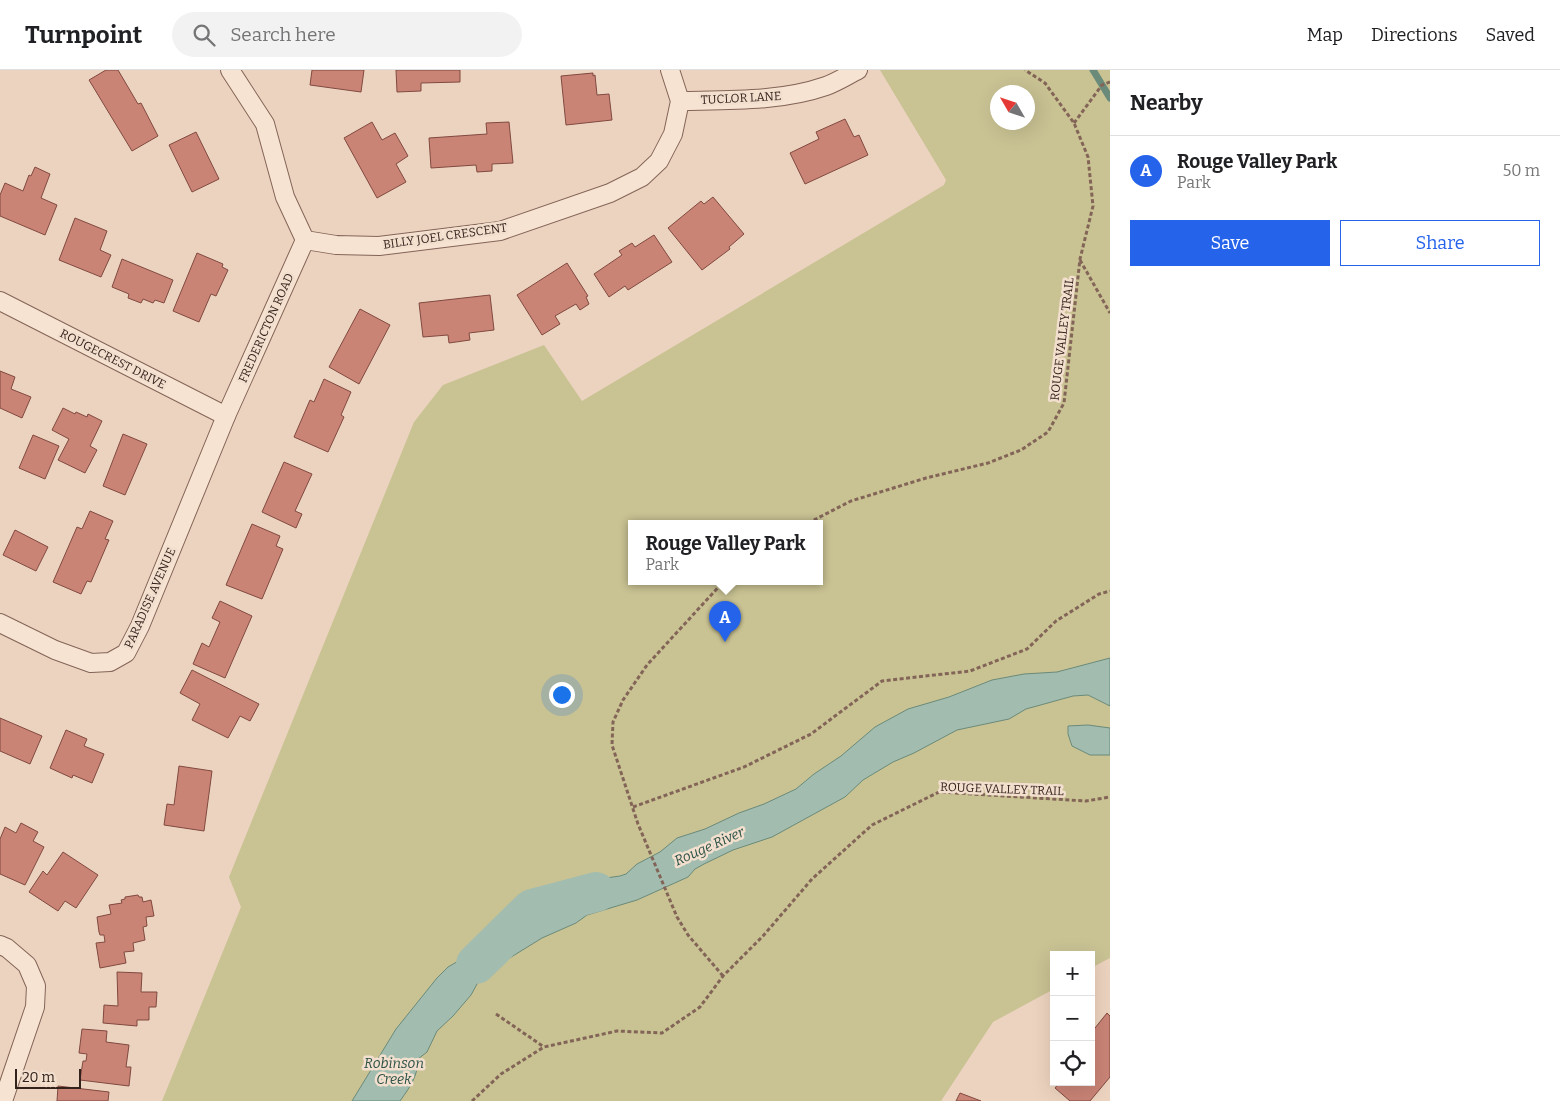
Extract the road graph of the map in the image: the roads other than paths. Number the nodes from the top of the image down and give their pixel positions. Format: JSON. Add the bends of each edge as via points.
{"nodes":[{"id":1,"x":230,"y":70,"type":"edge"},
{"id":2,"x":670,"y":70,"type":"edge"},
{"id":3,"x":858,"y":70,"type":"edge"},
{"id":4,"x":680,"y":101,"type":"junction"},
{"id":5,"x":306,"y":240,"type":"junction"},
{"id":6,"x":0,"y":301,"type":"edge"},
{"id":7,"x":226,"y":416,"type":"junction"},
{"id":8,"x":0,"y":623,"type":"edge"},
{"id":9,"x":0,"y":945,"type":"edge"},
{"id":10,"x":3,"y":1101,"type":"edge"}],
"edges":[{"from":1,"to":5,"type":"street","via":[[265,124],[285,197]]},
{"from":2,"to":4,"type":"street","name":"BILLY JOEL CRESCENT"},
{"from":3,"to":4,"type":"street","name":"TUCLOR LANE","via":[[827,86],[779,97]]},
{"from":4,"to":5,"type":"street","name":"BILLY JOEL CRESCENT","via":[[673,134],[659,161],[642,177],[610,193],[500,231],[379,246],[336,245]]},
{"from":5,"to":7,"type":"street","name":"FREDERICTON ROAD"},
{"from":6,"to":7,"type":"street","name":"ROUGECREST DRIVE"},
{"from":7,"to":8,"type":"street","name":"PARADISE AVENUE","via":[[126,653],[110,662],[91,663],[55,650]]},
{"from":9,"to":10,"type":"street","via":[[27,965],[36,986],[35,1007]]}]}
